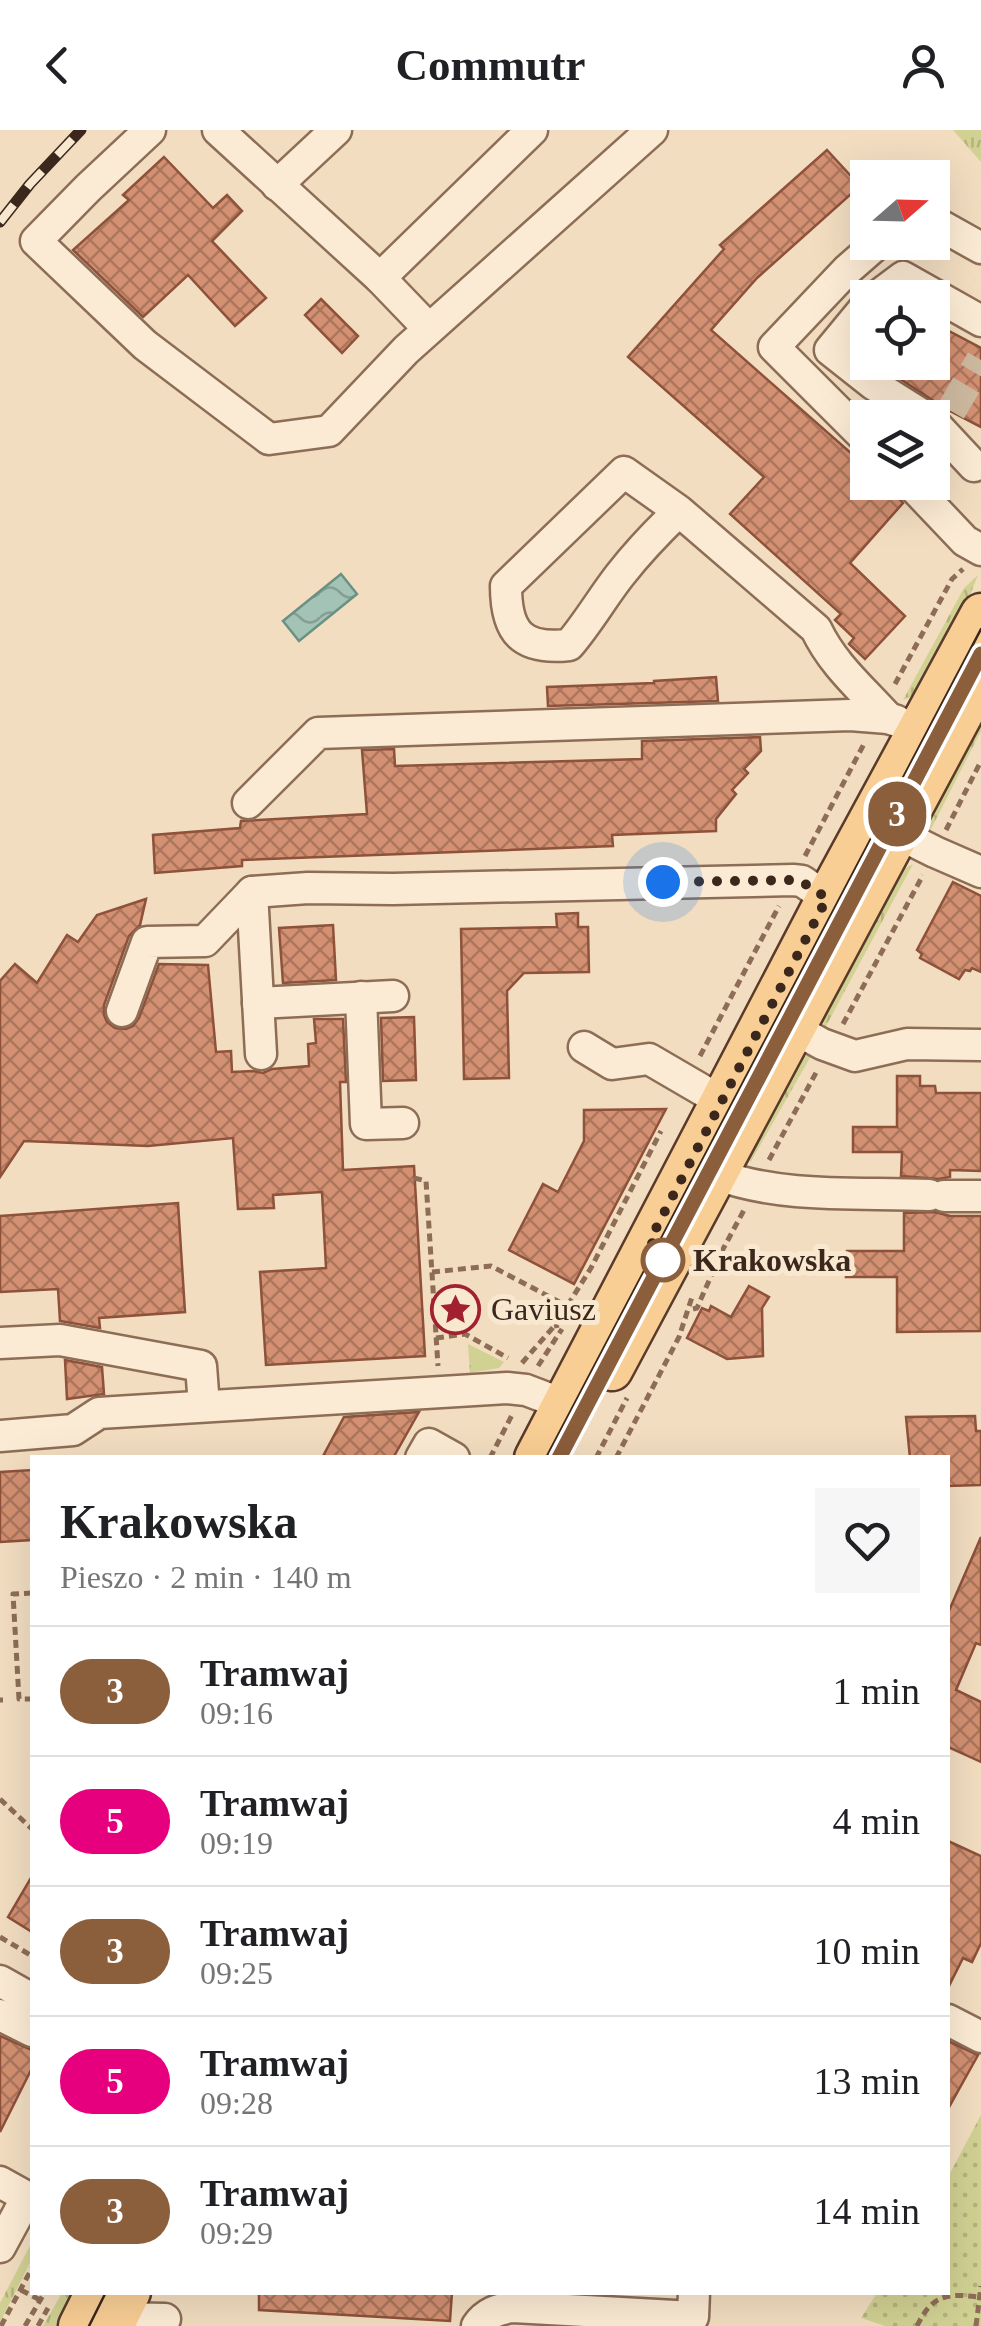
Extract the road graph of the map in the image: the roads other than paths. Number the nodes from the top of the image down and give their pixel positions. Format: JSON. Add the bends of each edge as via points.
{"nodes":[{"id":1,"x":150,"y":130,"type":"edge"},
{"id":2,"x":218,"y":130,"type":"edge"},
{"id":3,"x":336,"y":130,"type":"edge"},
{"id":4,"x":532,"y":130,"type":"edge"},
{"id":5,"x":652,"y":130,"type":"edge"},
{"id":6,"x":277,"y":186,"type":"junction"},
{"id":7,"x":950,"y":231,"type":"edge"},
{"id":8,"x":981,"y":248,"type":"edge"},
{"id":9,"x":859,"y":260,"type":"edge"},
{"id":10,"x":380,"y":278,"type":"junction"},
{"id":11,"x":950,"y":304,"type":"edge"},
{"id":12,"x":981,"y":322,"type":"edge"},
{"id":13,"x":850,"y":326,"type":"edge"},
{"id":14,"x":430,"y":329,"type":"junction"},
{"id":15,"x":850,"y":366,"type":"edge"},
{"id":16,"x":868,"y":380,"type":"edge"},
{"id":17,"x":905,"y":400,"type":"edge"},
{"id":18,"x":850,"y":423,"type":"edge"},
{"id":19,"x":950,"y":431,"type":"edge"},
{"id":20,"x":979,"y":466,"type":"edge"},
{"id":21,"x":926,"y":500,"type":"edge"},
{"id":22,"x":679,"y":511,"type":"junction"},
{"id":23,"x":974,"y":558,"type":"edge"},
{"id":24,"x":981,"y":614,"type":"edge"},
{"id":25,"x":981,"y":679,"type":"edge"},
{"id":26,"x":892,"y":726,"type":"junction"},
{"id":27,"x":248,"y":803,"type":"dead end"},
{"id":28,"x":899,"y":834,"type":"junction"},
{"id":29,"x":981,"y":872,"type":"edge"},
{"id":30,"x":252,"y":892,"type":"junction"},
{"id":31,"x":827,"y":898,"type":"junction"},
{"id":32,"x":393,"y":996,"type":"dead end"},
{"id":33,"x":361,"y":997,"type":"junction"},
{"id":34,"x":258,"y":1004,"type":"junction"},
{"id":35,"x":122,"y":1011,"type":"dead end"},
{"id":36,"x":795,"y":1030,"type":"junction"},
{"id":37,"x":981,"y":1045,"type":"edge"},
{"id":38,"x":584,"y":1047,"type":"dead end"},
{"id":39,"x":261,"y":1054,"type":"dead end"},
{"id":40,"x":721,"y":1101,"type":"junction"},
{"id":41,"x":403,"y":1123,"type":"dead end"},
{"id":42,"x":718,"y":1175,"type":"junction"},
{"id":43,"x":981,"y":1196,"type":"edge"},
{"id":44,"x":0,"y":1343,"type":"edge"},
{"id":45,"x":564,"y":1404,"type":"junction"},
{"id":46,"x":204,"y":1406,"type":"junction"},
{"id":47,"x":0,"y":1436,"type":"edge"},
{"id":48,"x":423,"y":1455,"type":"edge"},
{"id":49,"x":449,"y":1455,"type":"edge"},
{"id":50,"x":537,"y":1455,"type":"edge"},
{"id":51,"x":568,"y":1455,"type":"edge"},
{"id":52,"x":0,"y":1981,"type":"edge"},
{"id":53,"x":30,"y":1997,"type":"edge"},
{"id":54,"x":0,"y":2015,"type":"edge"},
{"id":55,"x":950,"y":2021,"type":"edge"},
{"id":56,"x":30,"y":2030,"type":"edge"},
{"id":57,"x":981,"y":2036,"type":"edge"},
{"id":58,"x":0,"y":2182,"type":"edge"},
{"id":59,"x":30,"y":2198,"type":"edge"},
{"id":60,"x":0,"y":2246,"type":"edge"},
{"id":61,"x":694,"y":2295,"type":"edge"},
{"id":62,"x":530,"y":2300,"type":"edge"},
{"id":63,"x":107,"y":2311,"type":"edge"},
{"id":64,"x":163,"y":2312,"type":"edge"},
{"id":65,"x":477,"y":2326,"type":"edge"}],
"edges":[{"from":1,"to":14,"type":"lane","via":[[36,241],[145,346],[269,438],[329,431]]},
{"from":2,"to":6,"type":"lane"},
{"from":3,"to":6,"type":"lane"},
{"from":4,"to":10,"type":"lane"},
{"from":5,"to":14,"type":"lane"},
{"from":6,"to":10,"type":"lane"},
{"from":7,"to":8,"type":"lane"},
{"from":9,"to":18,"type":"lane","via":[[774,347]]},
{"from":10,"to":14,"type":"lane"},
{"from":11,"to":12,"type":"lane"},
{"from":13,"to":15,"type":"lane","via":[[830,350]]},
{"from":16,"to":17,"type":"lane"},
{"from":19,"to":20,"type":"lane"},
{"from":21,"to":23,"type":"lane"},
{"from":22,"to":22,"type":"lane","via":[[618,577],[569,645],[547,648],[514,632],[506,586],[624,472]]},
{"from":22,"to":26,"type":"lane","via":[[816,629],[826,650]]},
{"from":24,"to":26,"type":"main road"},
{"from":25,"to":28,"type":"main road"},
{"from":26,"to":27,"type":"lane","via":[[850,715],[318,733]]},
{"from":26,"to":31,"type":"main road"},
{"from":28,"to":29,"type":"lane"},
{"from":28,"to":36,"type":"main road"},
{"from":30,"to":31,"type":"lane","via":[[796,880]]},
{"from":30,"to":34,"type":"lane"},
{"from":30,"to":35,"type":"lane","via":[[205,941],[146,942]]},
{"from":31,"to":40,"type":"main road"},
{"from":32,"to":33,"type":"lane"},
{"from":33,"to":34,"type":"lane"},
{"from":33,"to":41,"type":"lane","via":[[366,1124]]},
{"from":34,"to":39,"type":"lane"},
{"from":36,"to":37,"type":"lane","via":[[854,1056],[908,1044]]},
{"from":36,"to":42,"type":"main road"},
{"from":38,"to":40,"type":"lane","via":[[612,1064],[649,1059]]},
{"from":40,"to":45,"type":"main road"},
{"from":42,"to":43,"type":"lane","via":[[770,1190]]},
{"from":42,"to":51,"type":"main road"},
{"from":44,"to":46,"type":"lane","via":[[60,1340],[201,1366]]},
{"from":45,"to":46,"type":"lane","via":[[507,1388]]},
{"from":45,"to":50,"type":"main road"},
{"from":46,"to":47,"type":"lane","via":[[100,1413],[73,1430]]},
{"from":48,"to":49,"type":"lane","via":[[430,1444]]},
{"from":52,"to":53,"type":"lane"},
{"from":54,"to":56,"type":"lane"},
{"from":55,"to":57,"type":"lane"},
{"from":58,"to":59,"type":"lane"},
{"from":59,"to":60,"type":"lane"},
{"from":61,"to":62,"type":"lane","via":[[694,2317]]},
{"from":62,"to":65,"type":"lane","via":[[497,2309]]},
{"from":63,"to":64,"type":"lane"}]}
